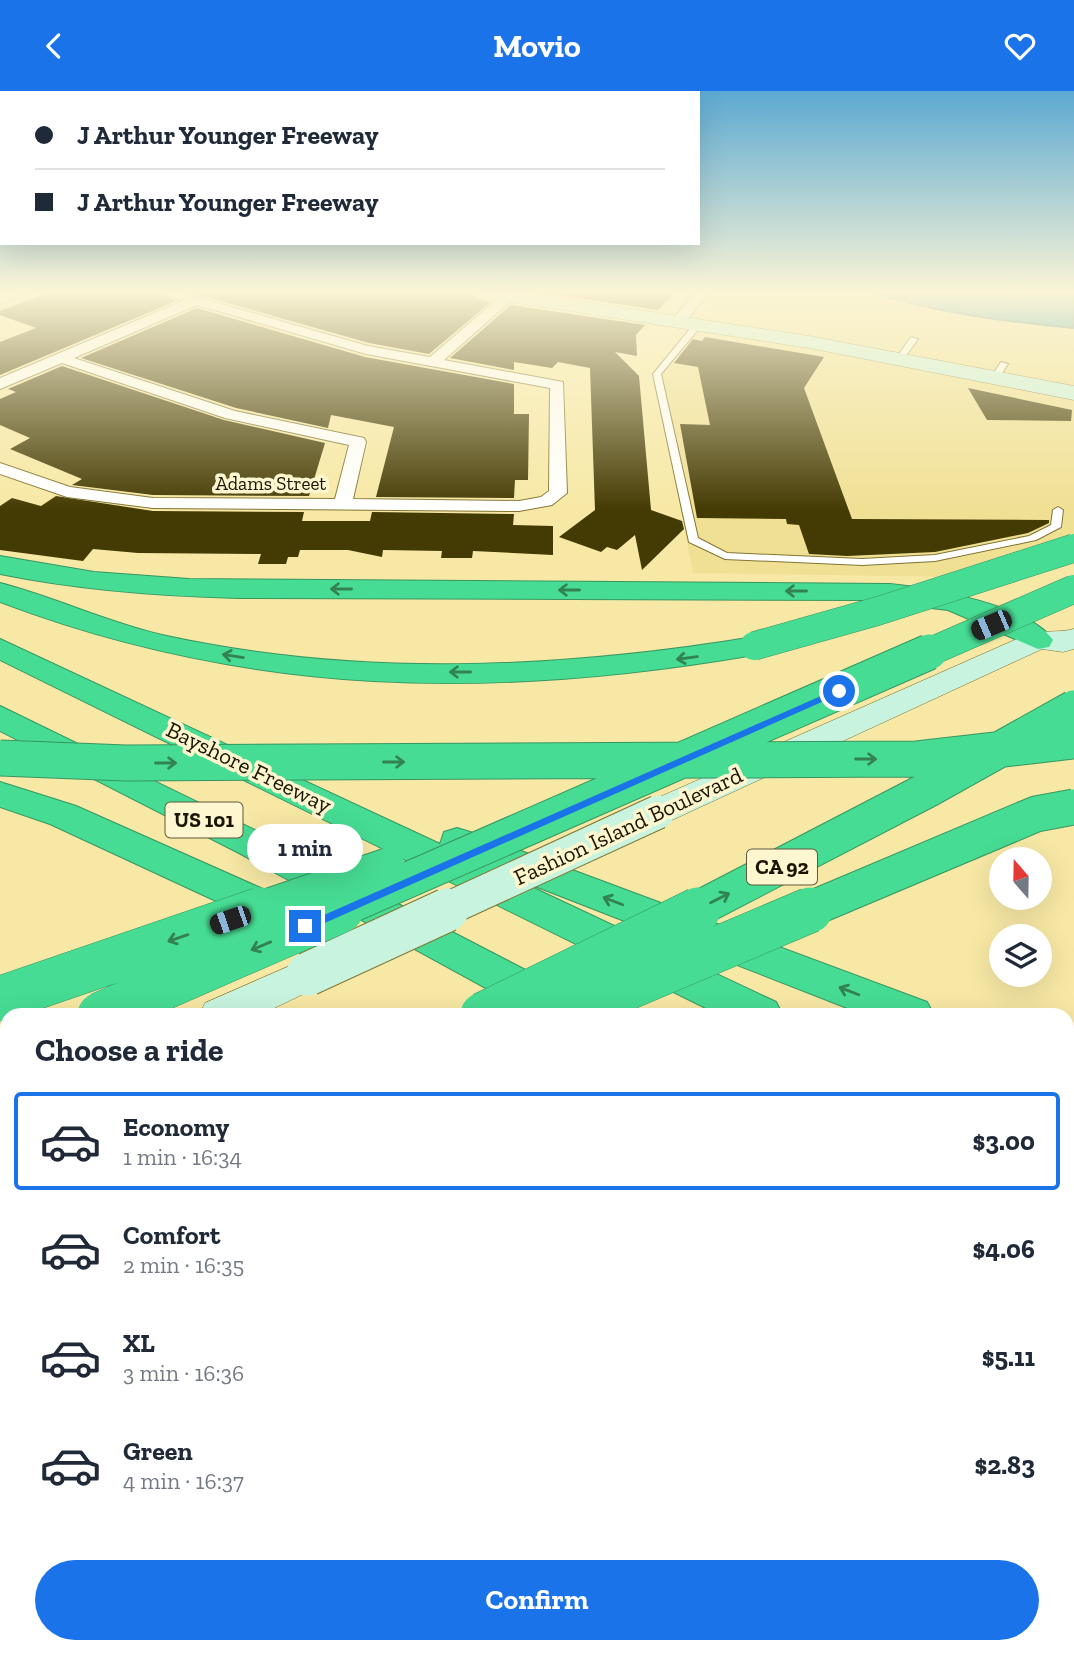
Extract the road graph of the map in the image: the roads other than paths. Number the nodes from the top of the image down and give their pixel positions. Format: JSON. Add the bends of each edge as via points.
{"nodes":[{"id":1,"x":47,"y":364,"type":"edge"},
{"id":2,"x":79,"y":364,"type":"edge"},
{"id":3,"x":437,"y":364,"type":"edge"},
{"id":4,"x":663,"y":364,"type":"edge"},
{"id":5,"x":949,"y":364,"type":"edge"},
{"id":6,"x":0,"y":384,"type":"edge"},
{"id":7,"x":1074,"y":393,"type":"edge"},
{"id":8,"x":0,"y":468,"type":"edge"},
{"id":9,"x":343,"y":505,"type":"junction"},
{"id":10,"x":1058,"y":510,"type":"dead end"},
{"id":11,"x":1074,"y":548,"type":"edge"},
{"id":12,"x":0,"y":565,"type":"edge"},
{"id":13,"x":1074,"y":589,"type":"edge"},
{"id":14,"x":0,"y":592,"type":"edge"},
{"id":15,"x":1074,"y":613,"type":"edge"},
{"id":16,"x":1074,"y":638,"type":"edge"},
{"id":17,"x":1038,"y":641,"type":"junction"},
{"id":18,"x":0,"y":648,"type":"edge"},
{"id":19,"x":839,"y":691,"type":"junction"},
{"id":20,"x":1074,"y":708,"type":"edge"},
{"id":21,"x":0,"y":717,"type":"edge"},
{"id":22,"x":191,"y":739,"type":"junction"},
{"id":23,"x":1074,"y":741,"type":"edge"},
{"id":24,"x":0,"y":758,"type":"edge"},
{"id":25,"x":0,"y":794,"type":"edge"},
{"id":26,"x":1074,"y":807,"type":"edge"},
{"id":27,"x":406,"y":928,"type":"junction"},
{"id":28,"x":0,"y":999,"type":"edge"},
{"id":29,"x":116,"y":1008,"type":"edge"},
{"id":30,"x":235,"y":1008,"type":"edge"},
{"id":31,"x":498,"y":1008,"type":"edge"},
{"id":32,"x":560,"y":1008,"type":"edge"},
{"id":33,"x":579,"y":1008,"type":"edge"},
{"id":34,"x":747,"y":1008,"type":"edge"},
{"id":35,"x":894,"y":1008,"type":"edge"}],
"edges":[{"from":1,"to":6,"type":"street"},
{"from":2,"to":9,"type":"street","via":[[232,415],[358,442]]},
{"from":3,"to":9,"type":"street","name":"Adams Street","via":[[558,385],[560,488],[546,501],[519,506]]},
{"from":4,"to":10,"type":"lane","via":[[657,374],[693,540],[725,555],[862,562],[935,558],[1032,538],[1056,527]]},
{"from":5,"to":7,"type":"main road","via":[[1000,370]]},
{"from":8,"to":9,"type":"street","name":"Adams Street","via":[[67,492],[121,501]]},
{"from":11,"to":14,"type":"highway","one_way":true,"bridge":true,"via":[[754,646],[688,659],[565,670],[318,668],[163,644]]},
{"from":17,"to":12,"type":"highway","one_way":true,"via":[[968,604],[922,595],[141,585],[78,580]]},
{"from":13,"to":19,"type":"highway","bridge":true},
{"from":15,"to":17,"type":"main road","name":"Fashion Island Boulevard","via":[[1041,628]]},
{"from":16,"to":17,"type":"main road","name":"Fashion Island Boulevard","via":[[1063,643]]},
{"from":17,"to":30,"type":"main road","name":"Fashion Island Boulevard","bridge":true},
{"from":18,"to":22,"type":"highway","name":"Bayshore Freeway"},
{"from":19,"to":28,"type":"highway","one_way":true,"bridge":true,"via":[[461,840]]},
{"from":19,"to":29,"type":"highway","one_way":true,"bridge":true},
{"from":31,"to":20,"type":"highway","number":"CA 92","one_way":true,"bridge":true,"via":[[850,832]]},
{"from":21,"to":27,"type":"highway","number":"US 101","via":[[252,844]]},
{"from":22,"to":34,"type":"highway","name":"Bayshore Freeway"},
{"from":35,"to":22,"type":"highway","one_way":true},
{"from":24,"to":23,"type":"highway","one_way":true,"bridge":true,"via":[[126,763],[917,759]]},
{"from":25,"to":27,"type":"highway","via":[[63,815],[256,902]]},
{"from":26,"to":33,"type":"highway","bridge":true,"via":[[1036,814]]},
{"from":27,"to":32,"type":"highway","number":"US 101"}]}
